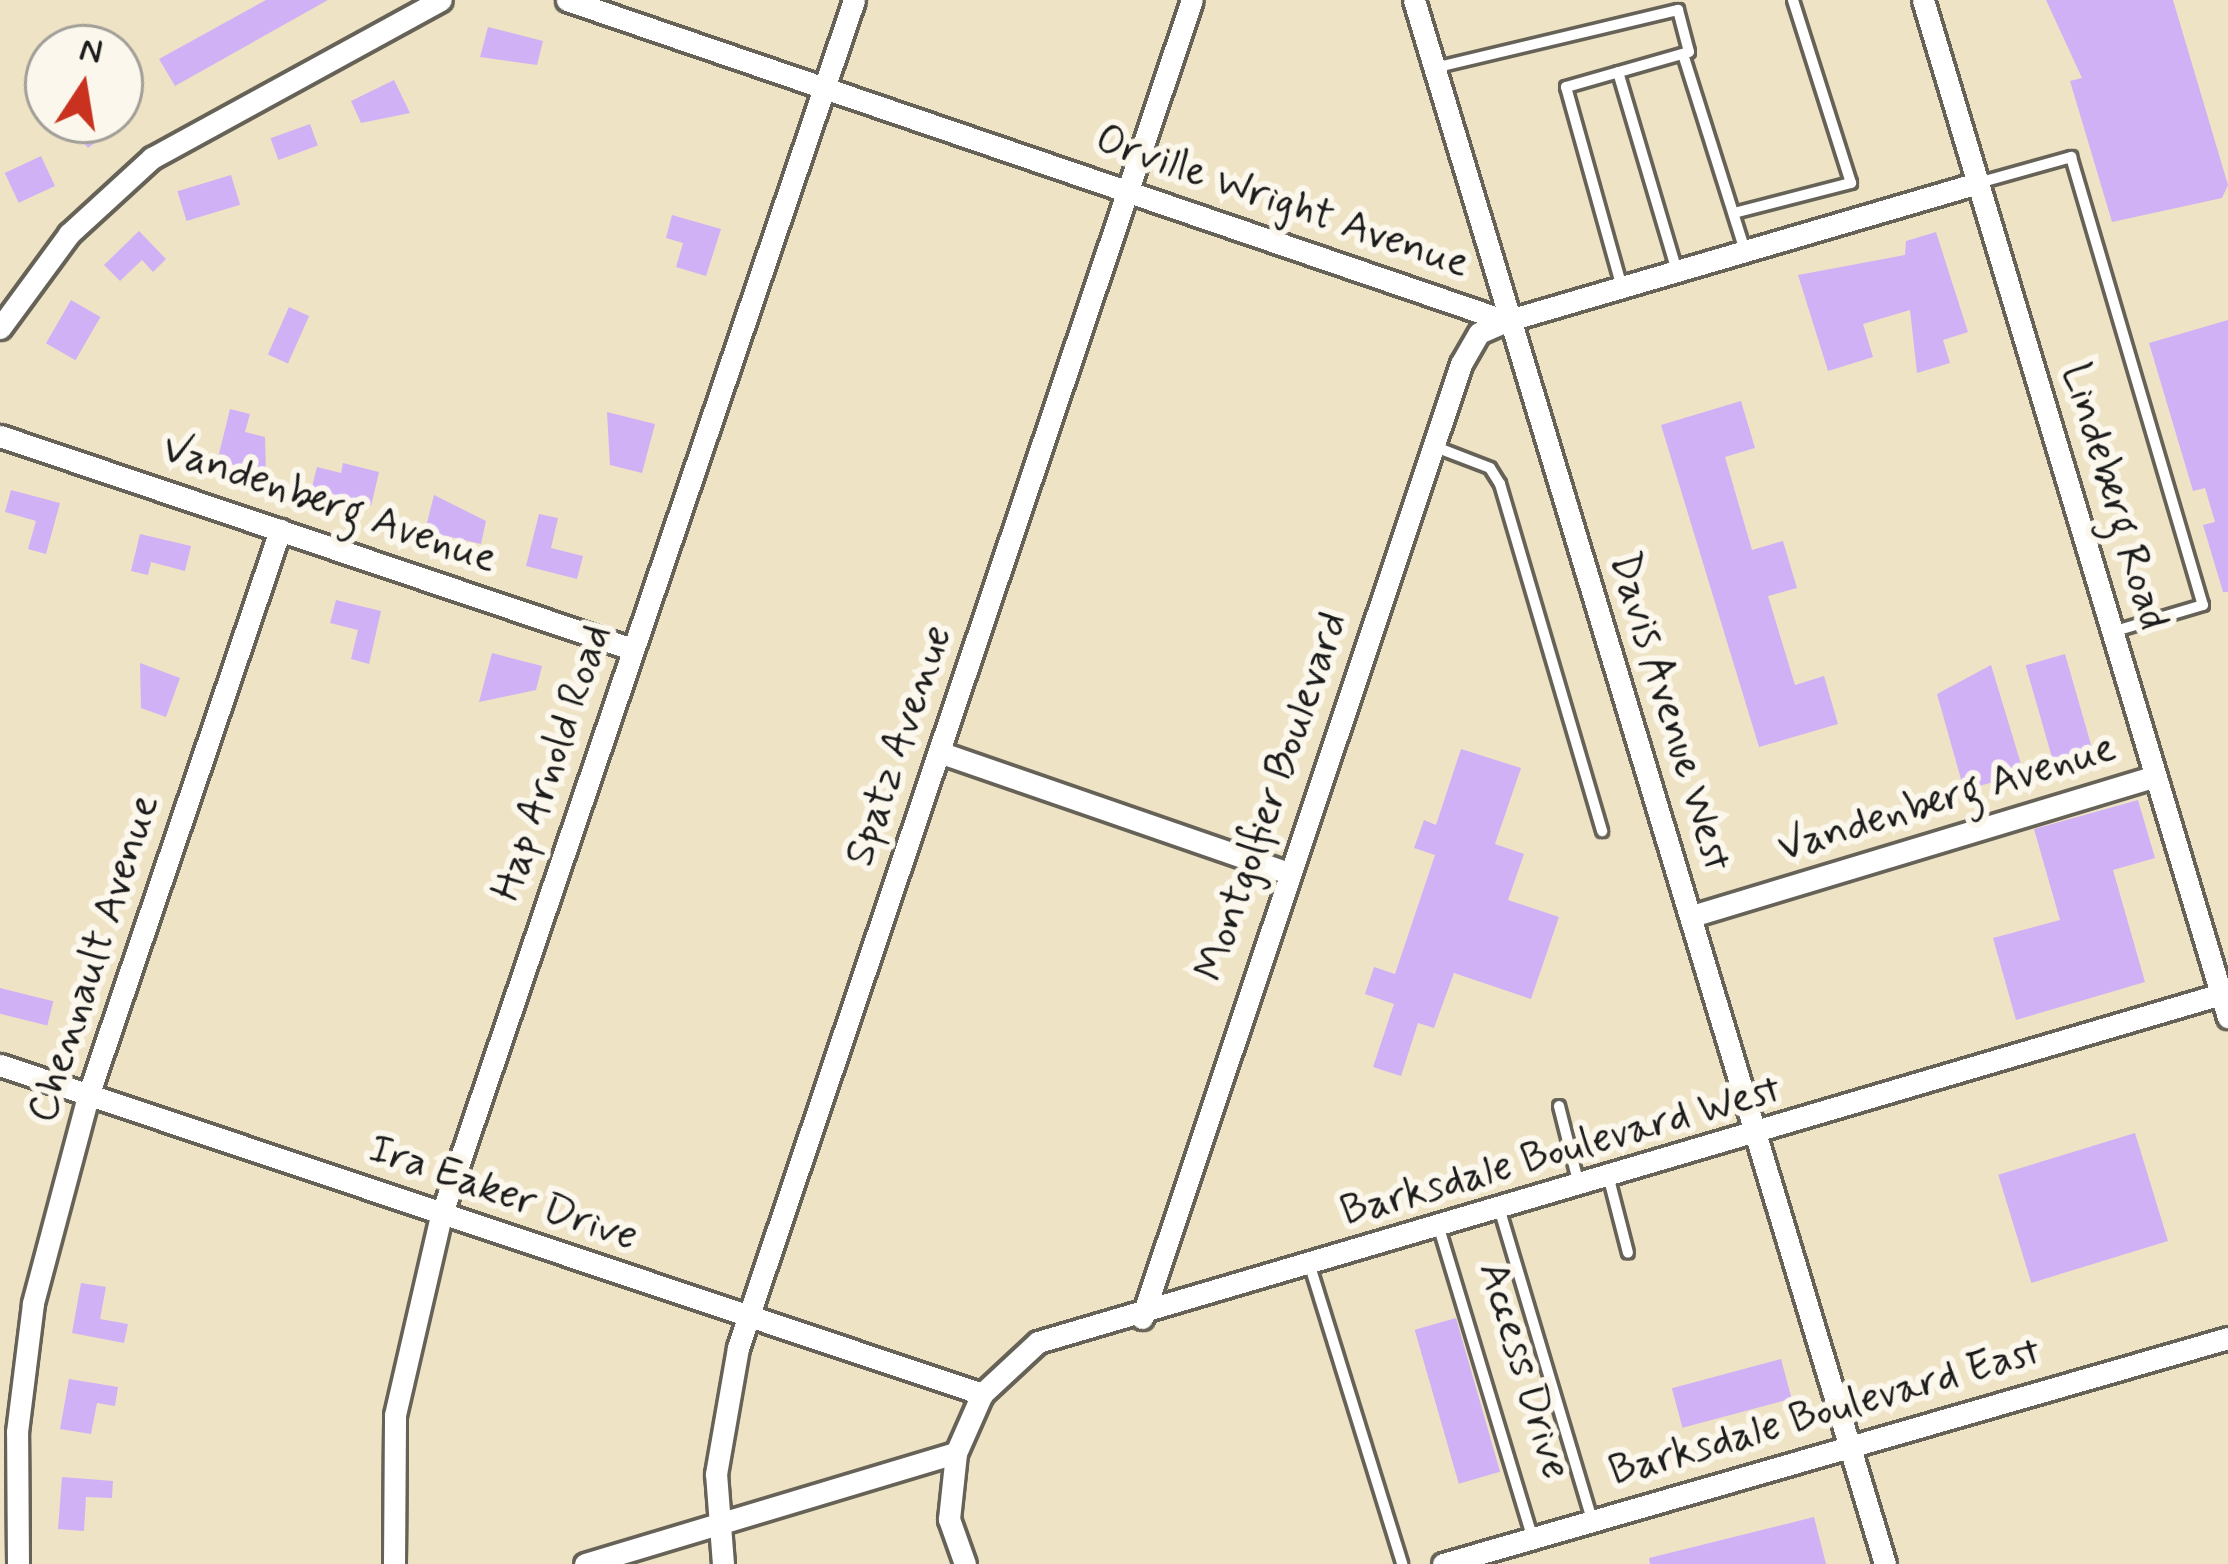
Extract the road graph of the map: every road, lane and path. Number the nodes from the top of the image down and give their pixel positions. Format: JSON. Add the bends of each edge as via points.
{"nodes":[{"id":1,"x":441,"y":0,"type":"edge"},
{"id":2,"x":567,"y":0,"type":"edge"},
{"id":3,"x":854,"y":0,"type":"edge"},
{"id":4,"x":1192,"y":0,"type":"edge"},
{"id":5,"x":1414,"y":0,"type":"edge"},
{"id":6,"x":1793,"y":0,"type":"edge"},
{"id":7,"x":1923,"y":0,"type":"edge"},
{"id":8,"x":1683,"y":54,"type":"junction"},
{"id":9,"x":1434,"y":68,"type":"junction"},
{"id":10,"x":1618,"y":72,"type":"junction"},
{"id":11,"x":824,"y":87,"type":"junction"},
{"id":12,"x":1978,"y":183,"type":"junction"},
{"id":13,"x":1127,"y":191,"type":"junction"},
{"id":14,"x":1733,"y":213,"type":"junction"},
{"id":15,"x":1745,"y":251,"type":"junction"},
{"id":16,"x":1677,"y":271,"type":"junction"},
{"id":17,"x":1622,"y":287,"type":"junction"},
{"id":18,"x":1506,"y":321,"type":"junction"},
{"id":19,"x":0,"y":328,"type":"edge"},
{"id":20,"x":0,"y":436,"type":"edge"},
{"id":21,"x":1433,"y":446,"type":"junction"},
{"id":22,"x":280,"y":530,"type":"junction"},
{"id":23,"x":2112,"y":632,"type":"junction"},
{"id":24,"x":632,"y":649,"type":"junction"},
{"id":25,"x":939,"y":752,"type":"junction"},
{"id":26,"x":2156,"y":776,"type":"junction"},
{"id":27,"x":1602,"y":832,"type":"dead end"},
{"id":28,"x":1288,"y":873,"type":"junction"},
{"id":29,"x":1692,"y":916,"type":"junction"},
{"id":30,"x":2225,"y":993,"type":"edge"},
{"id":31,"x":2228,"y":1017,"type":"edge"},
{"id":32,"x":0,"y":1066,"type":"edge"},
{"id":33,"x":88,"y":1096,"type":"junction"},
{"id":34,"x":1558,"y":1106,"type":"dead end"},
{"id":35,"x":1757,"y":1135,"type":"junction"},
{"id":36,"x":1609,"y":1179,"type":"junction"},
{"id":37,"x":1580,"y":1187,"type":"junction"},
{"id":38,"x":1500,"y":1211,"type":"junction"},
{"id":39,"x":441,"y":1216,"type":"junction"},
{"id":40,"x":1439,"y":1228,"type":"junction"},
{"id":41,"x":1628,"y":1252,"type":"dead end"},
{"id":42,"x":1310,"y":1266,"type":"junction"},
{"id":43,"x":748,"y":1316,"type":"junction"},
{"id":44,"x":1142,"y":1318,"type":"junction"},
{"id":45,"x":2228,"y":1339,"type":"edge"},
{"id":46,"x":982,"y":1394,"type":"junction"},
{"id":47,"x":958,"y":1447,"type":"junction"},
{"id":48,"x":1851,"y":1448,"type":"junction"},
{"id":49,"x":1592,"y":1520,"type":"junction"},
{"id":50,"x":717,"y":1524,"type":"junction"},
{"id":51,"x":1532,"y":1538,"type":"junction"},
{"id":52,"x":19,"y":1564,"type":"edge"},
{"id":53,"x":394,"y":1564,"type":"edge"},
{"id":54,"x":585,"y":1564,"type":"edge"},
{"id":55,"x":723,"y":1564,"type":"edge"},
{"id":56,"x":964,"y":1564,"type":"edge"},
{"id":57,"x":1402,"y":1564,"type":"edge"},
{"id":58,"x":1443,"y":1564,"type":"edge"},
{"id":59,"x":1885,"y":1564,"type":"edge"}],
"edges":[{"from":1,"to":19,"type":"street","via":[[152,158],[69,234]]},
{"from":2,"to":11,"type":"street","name":"Orville Wright Avenue"},
{"from":3,"to":11,"type":"street","name":"Hap Arnold Road"},
{"from":4,"to":13,"type":"street","name":"Spatz Avenue"},
{"from":5,"to":9,"type":"street","name":"Davis Avenue West"},
{"from":6,"to":14,"type":"lane","via":[[1851,183]]},
{"from":7,"to":12,"type":"street","name":"Lindeberg Road"},
{"from":8,"to":9,"type":"lane","via":[[1678,10]]},
{"from":8,"to":10,"type":"lane"},
{"from":8,"to":14,"type":"lane"},
{"from":9,"to":18,"type":"street","name":"Davis Avenue West"},
{"from":10,"to":16,"type":"lane"},
{"from":10,"to":17,"type":"lane","via":[[1566,87]]},
{"from":11,"to":13,"type":"street","name":"Orville Wright Avenue"},
{"from":11,"to":24,"type":"street","name":"Hap Arnold Road"},
{"from":12,"to":15,"type":"street","name":"Orville Wright Avenue"},
{"from":12,"to":23,"type":"street","name":"Lindeberg Road"},
{"from":12,"to":23,"type":"lane","via":[[2071,157],[2203,605]]},
{"from":13,"to":18,"type":"street","name":"Orville Wright Avenue"},
{"from":13,"to":25,"type":"street","name":"Spatz Avenue"},
{"from":14,"to":15,"type":"lane"},
{"from":15,"to":16,"type":"street","name":"Orville Wright Avenue"},
{"from":16,"to":17,"type":"street","name":"Orville Wright Avenue"},
{"from":17,"to":18,"type":"street","name":"Orville Wright Avenue"},
{"from":18,"to":21,"type":"street","name":"Montgolfier Boulevard","via":[[1479,332]]},
{"from":18,"to":29,"type":"street","name":"Davis Avenue West"},
{"from":20,"to":22,"type":"street","name":"Vandenberg Avenue"},
{"from":21,"to":27,"type":"lane","via":[[1490,468],[1500,484]]},
{"from":21,"to":28,"type":"street","name":"Montgolfier Boulevard"},
{"from":22,"to":24,"type":"street","name":"Vandenberg Avenue"},
{"from":22,"to":33,"type":"street","name":"Chennault Avenue"},
{"from":23,"to":26,"type":"street","name":"Lindeberg Road"},
{"from":24,"to":39,"type":"street","name":"Hap Arnold Road"},
{"from":25,"to":28,"type":"street"},
{"from":25,"to":43,"type":"street","name":"Spatz Avenue"},
{"from":26,"to":29,"type":"street","name":"Vandenberg Avenue"},
{"from":26,"to":30,"type":"street","name":"Lindeberg Road"},
{"from":28,"to":44,"type":"street","name":"Montgolfier Boulevard"},
{"from":29,"to":35,"type":"street","name":"Davis Avenue West"},
{"from":30,"to":31,"type":"street","name":"Lindeberg Road"},
{"from":30,"to":35,"type":"street","name":"Barksdale Boulevard West"},
{"from":32,"to":33,"type":"street","name":"Ira Eaker Drive"},
{"from":33,"to":39,"type":"street","name":"Ira Eaker Drive"},
{"from":33,"to":52,"type":"street","name":"Chennault Avenue","via":[[22,1372]]},
{"from":34,"to":37,"type":"lane"},
{"from":35,"to":36,"type":"street","name":"Barksdale Boulevard West"},
{"from":35,"to":48,"type":"street","name":"Davis Avenue West"},
{"from":36,"to":37,"type":"street","name":"Barksdale Boulevard West"},
{"from":36,"to":41,"type":"lane"},
{"from":37,"to":38,"type":"street","name":"Barksdale Boulevard West"},
{"from":38,"to":40,"type":"street","name":"Barksdale Boulevard West"},
{"from":38,"to":49,"type":"lane","name":"Access Drive"},
{"from":39,"to":43,"type":"street","name":"Ira Eaker Drive"},
{"from":39,"to":53,"type":"street","name":"Hap Arnold Road","via":[[395,1414]]},
{"from":40,"to":42,"type":"street","name":"Barksdale Boulevard West"},
{"from":40,"to":51,"type":"lane","name":"Access Drive"},
{"from":42,"to":44,"type":"street","name":"Barksdale Boulevard West"},
{"from":42,"to":57,"type":"lane"},
{"from":43,"to":46,"type":"street","name":"Ira Eaker Drive"},
{"from":43,"to":50,"type":"street","name":"Spatz Avenue","via":[[724,1407]]},
{"from":44,"to":46,"type":"street","name":"Barksdale Boulevard West","via":[[1038,1342]]},
{"from":45,"to":48,"type":"street","name":"Barksdale Boulevard East"},
{"from":46,"to":47,"type":"street","name":"Barksdale Boulevard West"},
{"from":47,"to":50,"type":"street"},
{"from":47,"to":56,"type":"street","via":[[950,1519]]},
{"from":48,"to":49,"type":"street","name":"Barksdale Boulevard East"},
{"from":48,"to":59,"type":"street","name":"Davis Avenue West"},
{"from":49,"to":51,"type":"street","name":"Barksdale Boulevard East"},
{"from":50,"to":54,"type":"street"},
{"from":50,"to":55,"type":"street"},
{"from":51,"to":58,"type":"street","name":"Barksdale Boulevard East"}]}
